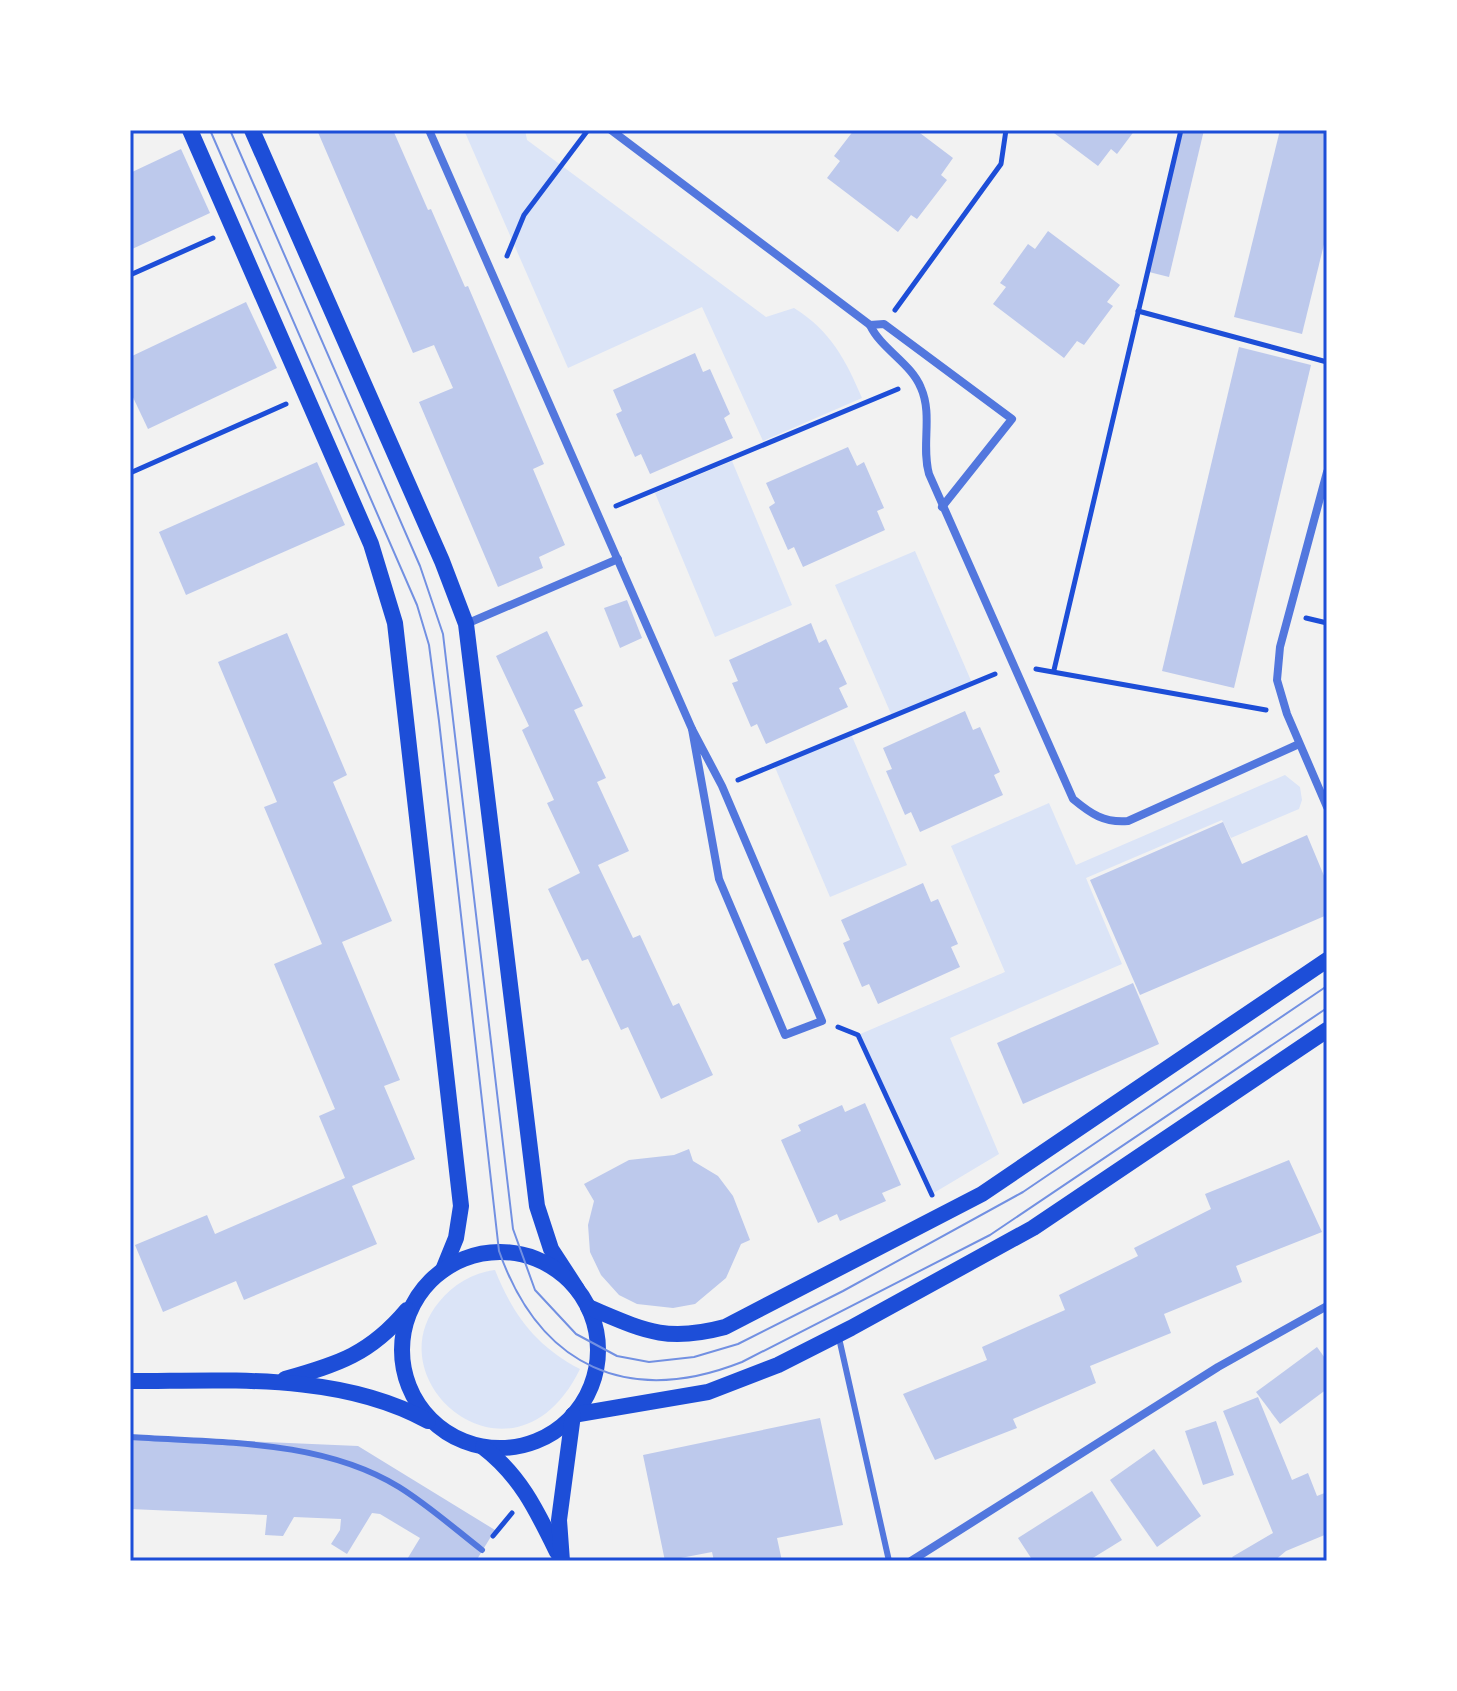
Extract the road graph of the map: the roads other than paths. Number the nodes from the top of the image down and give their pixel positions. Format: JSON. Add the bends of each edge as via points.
{"nodes":[{"id":1,"x":190,"y":130,"type":"edge"},
{"id":2,"x":252,"y":130,"type":"edge"},
{"id":3,"x":429,"y":130,"type":"edge"},
{"id":4,"x":611,"y":130,"type":"edge"},
{"id":5,"x":870,"y":325,"type":"junction"},
{"id":6,"x":1327,"y":472,"type":"edge"},
{"id":7,"x":942,"y":507,"type":"junction"},
{"id":8,"x":618,"y":559,"type":"junction"},
{"id":9,"x":466,"y":624,"type":"junction"},
{"id":10,"x":692,"y":729,"type":"junction"},
{"id":11,"x":1299,"y":744,"type":"junction"},
{"id":12,"x":1327,"y":807,"type":"edge"},
{"id":13,"x":1327,"y":960,"type":"edge"},
{"id":14,"x":1327,"y":1030,"type":"edge"},
{"id":15,"x":443,"y":1270,"type":"junction"},
{"id":16,"x":577,"y":1289,"type":"junction"},
{"id":17,"x":415,"y":1301,"type":"junction"},
{"id":18,"x":1327,"y":1306,"type":"edge"},
{"id":19,"x":588,"y":1307,"type":"junction"},
{"id":20,"x":838,"y":1335,"type":"junction"},
{"id":21,"x":130,"y":1381,"type":"edge"},
{"id":22,"x":279,"y":1381,"type":"junction"},
{"id":23,"x":573,"y":1415,"type":"junction"},
{"id":24,"x":440,"y":1428,"type":"junction"},
{"id":25,"x":130,"y":1437,"type":"edge"},
{"id":26,"x":483,"y":1447,"type":"junction"},
{"id":27,"x":482,"y":1550,"type":"road end"},
{"id":28,"x":562,"y":1561,"type":"edge"},
{"id":29,"x":889,"y":1561,"type":"edge"},
{"id":30,"x":911,"y":1561,"type":"edge"}],
"edges":[{"from":1,"to":15,"type":"main road","via":[[381,572],[402,657],[461,1206]]},
{"from":2,"to":9,"type":"main road"},
{"from":3,"to":8,"type":"street"},
{"from":4,"to":5,"type":"street"},
{"from":5,"to":7,"type":"street","via":[[918,381],[926,410],[924,456]]},
{"from":5,"to":7,"type":"street","via":[[884,324],[1012,419]]},
{"from":6,"to":11,"type":"street","via":[[1280,647],[1277,680]]},
{"from":7,"to":11,"type":"street","via":[[1065,788],[1085,809],[1112,823],[1128,821]]},
{"from":8,"to":9,"type":"street"},
{"from":8,"to":10,"type":"street"},
{"from":9,"to":16,"type":"main road","via":[[537,1206],[551,1249]]},
{"from":10,"to":10,"type":"street","via":[[719,879],[785,1035],[822,1021],[722,786]]},
{"from":11,"to":12,"type":"street"},
{"from":13,"to":19,"type":"main road","via":[[982,1194],[725,1327],[692,1336],[655,1334]]},
{"from":14,"to":20,"type":"main road","via":[[1033,1228]]},
{"from":15,"to":16,"type":"main road","via":[[470,1256],[499,1251],[541,1261]]},
{"from":15,"to":17,"type":"main road"},
{"from":16,"to":19,"type":"main road"},
{"from":17,"to":22,"type":"main road","via":[[363,1352]]},
{"from":17,"to":24,"type":"main road","via":[[402,1355],[420,1408]]},
{"from":18,"to":30,"type":"street","via":[[1218,1367]]},
{"from":19,"to":23,"type":"main road","via":[[595,1326],[596,1367]]},
{"from":20,"to":23,"type":"main road","via":[[708,1392]]},
{"from":20,"to":29,"type":"lane"},
{"from":21,"to":22,"type":"main road"},
{"from":22,"to":24,"type":"main road","via":[[394,1405]]},
{"from":23,"to":26,"type":"main road","via":[[530,1443]]},
{"from":23,"to":28,"type":"main road","via":[[559,1520]]},
{"from":24,"to":26,"type":"main road"},
{"from":25,"to":27,"type":"lane","via":[[290,1450],[341,1463],[400,1487]]},
{"from":26,"to":28,"type":"main road","via":[[527,1493]]}]}
